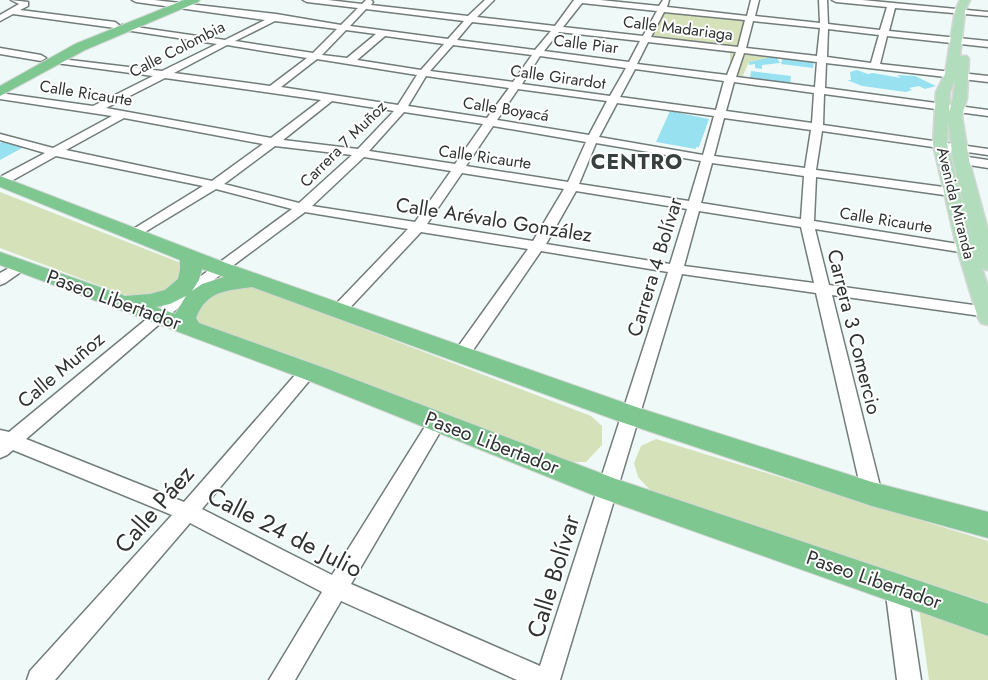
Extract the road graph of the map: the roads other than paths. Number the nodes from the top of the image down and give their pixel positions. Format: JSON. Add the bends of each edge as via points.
{"nodes":[{"id":1,"x":15,"y":0,"type":"edge"},
{"id":2,"x":136,"y":0,"type":"edge"},
{"id":3,"x":194,"y":0,"type":"edge"},
{"id":4,"x":306,"y":0,"type":"edge"},
{"id":5,"x":490,"y":0,"type":"edge"},
{"id":6,"x":579,"y":0,"type":"edge"},
{"id":7,"x":756,"y":0,"type":"edge"},
{"id":8,"x":823,"y":0,"type":"edge"},
{"id":9,"x":836,"y":0,"type":"edge"},
{"id":10,"x":174,"y":3,"type":"edge"},
{"id":11,"x":367,"y":3,"type":"edge"},
{"id":12,"x":665,"y":4,"type":"edge"},
{"id":13,"x":891,"y":6,"type":"junction"},
{"id":14,"x":967,"y":6,"type":"edge"},
{"id":15,"x":13,"y":12,"type":"junction"},
{"id":16,"x":988,"y":14,"type":"edge"},
{"id":17,"x":0,"y":18,"type":"edge"},
{"id":18,"x":276,"y":18,"type":"junction"},
{"id":19,"x":471,"y":18,"type":"junction"},
{"id":20,"x":750,"y":18,"type":"junction"},
{"id":21,"x":120,"y":26,"type":"junction"},
{"id":22,"x":824,"y":26,"type":"junction"},
{"id":23,"x":344,"y":28,"type":"junction"},
{"id":24,"x":559,"y":28,"type":"junction"},
{"id":25,"x":884,"y":32,"type":"junction"},
{"id":26,"x":382,"y":34,"type":"junction"},
{"id":27,"x":646,"y":38,"type":"junction"},
{"id":28,"x":961,"y":41,"type":"junction"},
{"id":29,"x":226,"y":42,"type":"junction"},
{"id":30,"x":450,"y":42,"type":"junction"},
{"id":31,"x":988,"y":44,"type":"edge"},
{"id":32,"x":0,"y":51,"type":"edge"},
{"id":33,"x":740,"y":51,"type":"junction"},
{"id":34,"x":538,"y":53,"type":"junction"},
{"id":35,"x":315,"y":56,"type":"junction"},
{"id":36,"x":41,"y":58,"type":"junction"},
{"id":37,"x":56,"y":60,"type":"junction"},
{"id":38,"x":822,"y":60,"type":"junction"},
{"id":39,"x":350,"y":61,"type":"junction"},
{"id":40,"x":631,"y":65,"type":"junction"},
{"id":41,"x":875,"y":66,"type":"junction"},
{"id":42,"x":424,"y":73,"type":"junction"},
{"id":43,"x":163,"y":74,"type":"junction"},
{"id":44,"x":956,"y":75,"type":"junction"},
{"id":45,"x":730,"y":79,"type":"junction"},
{"id":46,"x":988,"y":79,"type":"edge"},
{"id":47,"x":0,"y":80,"type":"edge"},
{"id":48,"x":515,"y":86,"type":"junction"},
{"id":49,"x":272,"y":89,"type":"junction"},
{"id":50,"x":820,"y":90,"type":"junction"},
{"id":51,"x":0,"y":92,"type":"edge"},
{"id":52,"x":0,"y":96,"type":"edge"},
{"id":53,"x":330,"y":98,"type":"junction"},
{"id":54,"x":614,"y":100,"type":"junction"},
{"id":55,"x":942,"y":106,"type":"junction"},
{"id":56,"x":401,"y":109,"type":"junction"},
{"id":57,"x":958,"y":109,"type":"junction"},
{"id":58,"x":94,"y":110,"type":"junction"},
{"id":59,"x":988,"y":112,"type":"edge"},
{"id":60,"x":120,"y":115,"type":"junction"},
{"id":61,"x":719,"y":115,"type":"junction"},
{"id":62,"x":490,"y":122,"type":"junction"},
{"id":63,"x":817,"y":128,"type":"junction"},
{"id":64,"x":0,"y":137,"type":"edge"},
{"id":65,"x":592,"y":140,"type":"junction"},
{"id":66,"x":273,"y":142,"type":"junction"},
{"id":67,"x":940,"y":144,"type":"junction"},
{"id":68,"x":56,"y":152,"type":"junction"},
{"id":69,"x":988,"y":152,"type":"edge"},
{"id":70,"x":361,"y":153,"type":"junction"},
{"id":71,"x":960,"y":154,"type":"junction"},
{"id":72,"x":708,"y":158,"type":"junction"},
{"id":73,"x":988,"y":164,"type":"edge"},
{"id":74,"x":458,"y":170,"type":"junction"},
{"id":75,"x":810,"y":173,"type":"junction"},
{"id":76,"x":1,"y":181,"type":"edge"},
{"id":77,"x":214,"y":185,"type":"junction"},
{"id":78,"x":572,"y":186,"type":"junction"},
{"id":79,"x":951,"y":192,"type":"junction"},
{"id":80,"x":694,"y":204,"type":"junction"},
{"id":81,"x":302,"y":208,"type":"junction"},
{"id":82,"x":806,"y":224,"type":"junction"},
{"id":83,"x":418,"y":228,"type":"junction"},
{"id":84,"x":135,"y":234,"type":"junction"},
{"id":85,"x":537,"y":247,"type":"junction"},
{"id":86,"x":966,"y":249,"type":"junction"},
{"id":87,"x":190,"y":256,"type":"junction"},
{"id":88,"x":988,"y":264,"type":"edge"},
{"id":89,"x":7,"y":268,"type":"edge"},
{"id":90,"x":219,"y":268,"type":"junction"},
{"id":91,"x":676,"y":269,"type":"junction"},
{"id":92,"x":254,"y":281,"type":"junction"},
{"id":93,"x":824,"y":289,"type":"junction"},
{"id":94,"x":122,"y":303,"type":"junction"},
{"id":95,"x":339,"y":310,"type":"junction"},
{"id":96,"x":987,"y":314,"type":"edge"},
{"id":97,"x":158,"y":317,"type":"junction"},
{"id":98,"x":191,"y":329,"type":"junction"},
{"id":99,"x":461,"y":355,"type":"junction"},
{"id":100,"x":308,"y":371,"type":"junction"},
{"id":101,"x":630,"y":415,"type":"junction"},
{"id":102,"x":437,"y":422,"type":"junction"},
{"id":103,"x":3,"y":442,"type":"edge"},
{"id":104,"x":608,"y":488,"type":"junction"},
{"id":105,"x":872,"y":494,"type":"junction"},
{"id":106,"x":187,"y":512,"type":"junction"},
{"id":107,"x":988,"y":524,"type":"edge"},
{"id":108,"x":896,"y":587,"type":"junction"},
{"id":109,"x":336,"y":588,"type":"junction"},
{"id":110,"x":988,"y":620,"type":"edge"},
{"id":111,"x":38,"y":680,"type":"edge"},
{"id":112,"x":281,"y":680,"type":"edge"},
{"id":113,"x":546,"y":680,"type":"edge"},
{"id":114,"x":908,"y":680,"type":"edge"}],
"edges":[{"from":1,"to":15,"type":"street","via":[[25,4]]},
{"from":2,"to":10,"type":"street","name":"Calle Piar"},
{"from":3,"to":10,"type":"highway"},
{"from":4,"to":11,"type":"street","name":"Calle Madariaga"},
{"from":5,"to":19,"type":"street","name":"Carrera 7 Muñoz"},
{"from":6,"to":12,"type":"street"},
{"from":6,"to":24,"type":"street"},
{"from":7,"to":20,"type":"street","name":"Carrera 4 Bolívar"},
{"from":8,"to":22,"type":"street","name":"Carrera 3 Comercio"},
{"from":9,"to":13,"type":"street"},
{"from":10,"to":18,"type":"street","name":"Calle Piar"},
{"from":10,"to":21,"type":"highway"},
{"from":11,"to":19,"type":"street","name":"Calle Madariaga"},
{"from":11,"to":23,"type":"street"},
{"from":12,"to":20,"type":"street"},
{"from":12,"to":27,"type":"street"},
{"from":13,"to":14,"type":"street"},
{"from":13,"to":25,"type":"street"},
{"from":14,"to":16,"type":"street"},
{"from":14,"to":28,"type":"main road","name":"Avenida Miranda"},
{"from":15,"to":17,"type":"street"},
{"from":15,"to":21,"type":"street","name":"Calle Girardot"},
{"from":18,"to":23,"type":"street","name":"Calle Piar"},
{"from":18,"to":29,"type":"street","name":"Calle Colombia"},
{"from":19,"to":24,"type":"street","name":"Calle Madariaga"},
{"from":19,"to":30,"type":"street","name":"Carrera 7 Muñoz"},
{"from":20,"to":22,"type":"street"},
{"from":20,"to":33,"type":"street","name":"Carrera 4 Bolívar"},
{"from":21,"to":29,"type":"street","name":"Calle Girardot"},
{"from":21,"to":36,"type":"highway"},
{"from":21,"to":37,"type":"highway"},
{"from":22,"to":25,"type":"street"},
{"from":22,"to":38,"type":"street","name":"Carrera 3 Comercio"},
{"from":23,"to":26,"type":"street","name":"Calle Piar"},
{"from":23,"to":35,"type":"street"},
{"from":24,"to":27,"type":"street","name":"Calle Madariaga"},
{"from":24,"to":34,"type":"street"},
{"from":25,"to":28,"type":"street"},
{"from":25,"to":41,"type":"street"},
{"from":26,"to":30,"type":"street","name":"Calle Piar"},
{"from":26,"to":39,"type":"street"},
{"from":27,"to":33,"type":"street","name":"Calle Madariaga"},
{"from":27,"to":40,"type":"street"},
{"from":28,"to":31,"type":"street"},
{"from":28,"to":44,"type":"main road","name":"Avenida Miranda"},
{"from":29,"to":35,"type":"street","name":"Calle Girardot"},
{"from":29,"to":43,"type":"street","name":"Calle Colombia"},
{"from":30,"to":34,"type":"street","name":"Calle Piar"},
{"from":30,"to":42,"type":"street","name":"Carrera 7 Muñoz"},
{"from":32,"to":36,"type":"street"},
{"from":33,"to":38,"type":"street","name":"Calle Madariaga"},
{"from":33,"to":45,"type":"street","name":"Carrera 4 Bolívar"},
{"from":34,"to":40,"type":"street","name":"Calle Piar"},
{"from":34,"to":48,"type":"street"},
{"from":35,"to":39,"type":"street","name":"Calle Girardot"},
{"from":35,"to":49,"type":"street"},
{"from":36,"to":47,"type":"highway"},
{"from":37,"to":43,"type":"street","name":"Calle Boyacá"},
{"from":37,"to":51,"type":"highway"},
{"from":38,"to":41,"type":"street","name":"Calle Madariaga"},
{"from":38,"to":50,"type":"street","name":"Carrera 3 Comercio"},
{"from":39,"to":42,"type":"street","name":"Calle Girardot"},
{"from":40,"to":45,"type":"street","name":"Calle Piar"},
{"from":40,"to":54,"type":"street"},
{"from":41,"to":44,"type":"street","name":"Calle Madariaga"},
{"from":42,"to":48,"type":"street","name":"Calle Girardot"},
{"from":42,"to":56,"type":"street","name":"Carrera 7 Muñoz"},
{"from":43,"to":49,"type":"street","name":"Calle Boyacá"},
{"from":43,"to":58,"type":"street","name":"Calle Colombia"},
{"from":44,"to":46,"type":"street","name":"Calle Madariaga"},
{"from":44,"to":55,"type":"main road","name":"Avenida Miranda","via":[[943,92]]},
{"from":44,"to":57,"type":"main road","name":"Avenida Miranda","via":[[960,98]]},
{"from":45,"to":50,"type":"street","name":"Calle Piar"},
{"from":45,"to":61,"type":"street","name":"Carrera 4 Bolívar"},
{"from":48,"to":54,"type":"street","name":"Calle Girardot"},
{"from":48,"to":62,"type":"street"},
{"from":49,"to":53,"type":"street","name":"Calle Boyacá"},
{"from":50,"to":55,"type":"street","name":"Calle Piar"},
{"from":50,"to":63,"type":"street","name":"Carrera 3 Comercio"},
{"from":52,"to":58,"type":"street","name":"Calle Ricaurte"},
{"from":53,"to":56,"type":"street","name":"Calle Boyacá"},
{"from":53,"to":66,"type":"street"},
{"from":54,"to":61,"type":"street","name":"Calle Girardot"},
{"from":54,"to":65,"type":"street"},
{"from":55,"to":57,"type":"street","name":"Calle Piar"},
{"from":55,"to":67,"type":"main road","name":"Avenida Miranda"},
{"from":56,"to":62,"type":"street","name":"Calle Boyacá"},
{"from":56,"to":70,"type":"street","name":"Carrera 7 Muñoz"},
{"from":57,"to":59,"type":"street","name":"Calle Piar"},
{"from":57,"to":71,"type":"main road","name":"Avenida Miranda","via":[[955,116]]},
{"from":58,"to":60,"type":"street","name":"Calle Ricaurte"},
{"from":60,"to":66,"type":"street","name":"Calle Ricaurte"},
{"from":60,"to":68,"type":"street"},
{"from":61,"to":63,"type":"street","name":"Calle Girardot"},
{"from":61,"to":72,"type":"street","name":"Carrera 4 Bolívar"},
{"from":62,"to":65,"type":"street","name":"Calle Boyacá"},
{"from":62,"to":74,"type":"street"},
{"from":63,"to":67,"type":"street","name":"Calle Girardot"},
{"from":63,"to":75,"type":"street","name":"Carrera 3 Comercio"},
{"from":64,"to":68,"type":"street","name":"Calle Arévalo González"},
{"from":65,"to":72,"type":"street","name":"Calle Boyacá"},
{"from":65,"to":78,"type":"street"},
{"from":66,"to":70,"type":"street","name":"Calle Ricaurte"},
{"from":66,"to":77,"type":"street"},
{"from":67,"to":71,"type":"street","name":"Calle Girardot"},
{"from":67,"to":79,"type":"main road","name":"Avenida Miranda"},
{"from":68,"to":76,"type":"street"},
{"from":68,"to":77,"type":"street","name":"Calle Arévalo González"},
{"from":69,"to":71,"type":"street","name":"Calle Girardot"},
{"from":70,"to":74,"type":"street","name":"Calle Ricaurte"},
{"from":70,"to":81,"type":"street","name":"Carrera 7 Muñoz"},
{"from":71,"to":73,"type":"street"},
{"from":71,"to":88,"type":"main road","name":"Avenida Miranda"},
{"from":72,"to":75,"type":"street","name":"Calle Boyacá"},
{"from":72,"to":80,"type":"street","name":"Carrera 4 Bolívar"},
{"from":74,"to":78,"type":"street","name":"Calle Ricaurte"},
{"from":74,"to":83,"type":"street"},
{"from":75,"to":79,"type":"street","name":"Calle Boyacá"},
{"from":75,"to":82,"type":"street","name":"Carrera 3 Comercio"},
{"from":76,"to":84,"type":"highway"},
{"from":77,"to":81,"type":"street","name":"Calle Arévalo González"},
{"from":77,"to":84,"type":"street"},
{"from":78,"to":80,"type":"street","name":"Calle Ricaurte"},
{"from":78,"to":85,"type":"street"},
{"from":79,"to":86,"type":"main road","name":"Avenida Miranda"},
{"from":80,"to":82,"type":"street","name":"Calle Ricaurte"},
{"from":80,"to":91,"type":"street","name":"Carrera 4 Bolívar"},
{"from":81,"to":83,"type":"street","name":"Calle Arévalo González"},
{"from":81,"to":90,"type":"street","name":"Carrera 7 Muñoz"},
{"from":82,"to":86,"type":"street","name":"Calle Ricaurte"},
{"from":82,"to":93,"type":"street","name":"Carrera 3 Comercio"},
{"from":83,"to":85,"type":"street","name":"Calle Arévalo González"},
{"from":83,"to":95,"type":"street"},
{"from":84,"to":87,"type":"highway"},
{"from":85,"to":91,"type":"street","name":"Calle Arévalo González"},
{"from":85,"to":99,"type":"street"},
{"from":86,"to":96,"type":"main road","name":"Avenida Miranda"},
{"from":87,"to":90,"type":"highway"},
{"from":87,"to":94,"type":"highway","via":[[192,273],[188,283],[178,292],[164,298]]},
{"from":89,"to":94,"type":"highway","name":"Paseo Libertador"},
{"from":90,"to":92,"type":"highway"},
{"from":90,"to":97,"type":"street","name":"Calle Muñoz"},
{"from":91,"to":93,"type":"street","name":"Calle Arévalo González"},
{"from":91,"to":101,"type":"street","name":"Carrera 4 Bolívar"},
{"from":92,"to":95,"type":"highway"},
{"from":92,"to":98,"type":"highway","via":[[225,283],[196,297],[186,318]]},
{"from":93,"to":96,"type":"street","name":"Calle Arévalo González"},
{"from":93,"to":105,"type":"street","name":"Carrera 3 Comercio"},
{"from":94,"to":97,"type":"highway","name":"Paseo Libertador"},
{"from":95,"to":99,"type":"highway"},
{"from":97,"to":98,"type":"highway","name":"Paseo Libertador"},
{"from":97,"to":103,"type":"street","name":"Calle Muñoz"},
{"from":98,"to":100,"type":"highway","name":"Paseo Libertador"},
{"from":99,"to":101,"type":"highway"},
{"from":100,"to":102,"type":"highway","name":"Paseo Libertador"},
{"from":100,"to":106,"type":"street","name":"Calle Páez"},
{"from":101,"to":104,"type":"street","name":"Carrera 4 Bolívar"},
{"from":101,"to":105,"type":"highway"},
{"from":102,"to":104,"type":"highway","name":"Paseo Libertador"},
{"from":102,"to":109,"type":"street"},
{"from":103,"to":106,"type":"street","name":"Calle 24 de Julio"},
{"from":104,"to":108,"type":"highway","name":"Paseo Libertador"},
{"from":104,"to":113,"type":"street","name":"Calle Bolívar"},
{"from":105,"to":107,"type":"highway"},
{"from":106,"to":109,"type":"street","name":"Calle 24 de Julio"},
{"from":106,"to":111,"type":"street","name":"Calle Páez"},
{"from":108,"to":110,"type":"highway","name":"Paseo Libertador"},
{"from":108,"to":114,"type":"street"},
{"from":109,"to":112,"type":"street"},
{"from":109,"to":113,"type":"street","name":"Calle 24 de Julio"}]}
